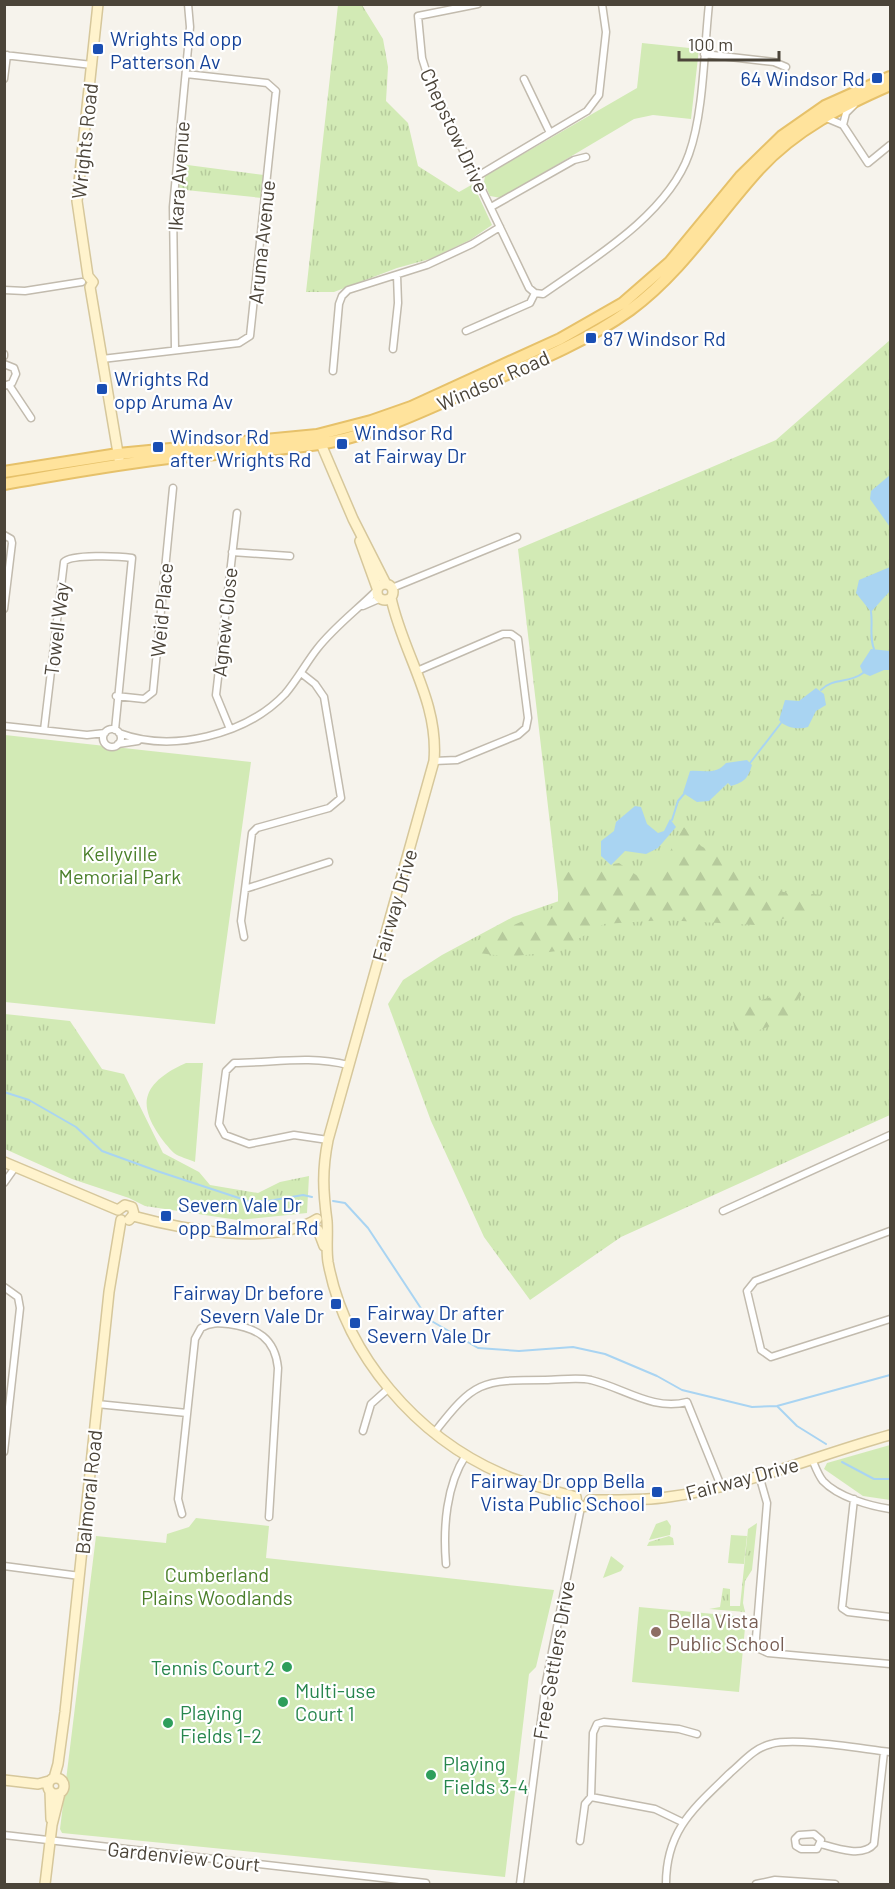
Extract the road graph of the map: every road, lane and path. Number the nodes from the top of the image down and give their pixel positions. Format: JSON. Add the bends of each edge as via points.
{"nodes":[{"id":1,"x":99,"y":4,"type":"edge"},
{"id":2,"x":188,"y":4,"type":"edge"},
{"id":3,"x":478,"y":4,"type":"edge"},
{"id":4,"x":602,"y":4,"type":"edge"},
{"id":5,"x":709,"y":4,"type":"edge"},
{"id":6,"x":704,"y":54,"type":"junction"},
{"id":7,"x":6,"y":55,"type":"edge"},
{"id":8,"x":92,"y":65,"type":"junction"},
{"id":9,"x":786,"y":67,"type":"dead end"},
{"id":10,"x":186,"y":74,"type":"junction"},
{"id":11,"x":891,"y":77,"type":"edge"},
{"id":12,"x":4,"y":79,"type":"edge"},
{"id":13,"x":524,"y":79,"type":"dead end"},
{"id":14,"x":891,"y":86,"type":"edge"},
{"id":15,"x":861,"y":98,"type":"junction"},
{"id":16,"x":824,"y":117,"type":"junction"},
{"id":17,"x":843,"y":125,"type":"junction"},
{"id":18,"x":550,"y":133,"type":"junction"},
{"id":19,"x":891,"y":145,"type":"edge"},
{"id":20,"x":586,"y":157,"type":"dead end"},
{"id":21,"x":476,"y":177,"type":"junction"},
{"id":22,"x":491,"y":207,"type":"junction"},
{"id":23,"x":500,"y":227,"type":"junction"},
{"id":24,"x":397,"y":275,"type":"junction"},
{"id":25,"x":87,"y":282,"type":"junction"},
{"id":26,"x":4,"y":290,"type":"edge"},
{"id":27,"x":535,"y":293,"type":"junction"},
{"id":28,"x":466,"y":331,"type":"dead end"},
{"id":29,"x":176,"y":349,"type":"junction"},
{"id":30,"x":393,"y":349,"type":"dead end"},
{"id":31,"x":102,"y":358,"type":"junction"},
{"id":32,"x":4,"y":364,"type":"edge"},
{"id":33,"x":333,"y":371,"type":"dead end"},
{"id":34,"x":7,"y":385,"type":"edge"},
{"id":35,"x":31,"y":418,"type":"dead end"},
{"id":36,"x":319,"y":439,"type":"junction"},
{"id":37,"x":119,"y":459,"type":"junction"},
{"id":38,"x":4,"y":472,"type":"edge"},
{"id":39,"x":4,"y":484,"type":"edge"},
{"id":40,"x":173,"y":488,"type":"dead end"},
{"id":41,"x":237,"y":513,"type":"dead end"},
{"id":42,"x":4,"y":535,"type":"edge"},
{"id":43,"x":517,"y":537,"type":"dead end"},
{"id":44,"x":232,"y":552,"type":"junction"},
{"id":45,"x":290,"y":556,"type":"dead end"},
{"id":46,"x":385,"y":593,"type":"junction"},
{"id":47,"x":4,"y":609,"type":"edge"},
{"id":48,"x":417,"y":671,"type":"junction"},
{"id":49,"x":301,"y":673,"type":"junction"},
{"id":50,"x":116,"y":696,"type":"junction"},
{"id":51,"x":4,"y":726,"type":"edge"},
{"id":52,"x":230,"y":729,"type":"junction"},
{"id":53,"x":44,"y":730,"type":"junction"},
{"id":54,"x":112,"y":732,"type":"junction"},
{"id":55,"x":87,"y":735,"type":"junction"},
{"id":56,"x":104,"y":741,"type":"junction"},
{"id":57,"x":138,"y":741,"type":"junction"},
{"id":58,"x":118,"y":744,"type":"junction"},
{"id":59,"x":434,"y":761,"type":"junction"},
{"id":60,"x":329,"y":862,"type":"dead end"},
{"id":61,"x":245,"y":889,"type":"junction"},
{"id":62,"x":244,"y":937,"type":"dead end"},
{"id":63,"x":348,"y":1065,"type":"junction"},
{"id":64,"x":891,"y":1135,"type":"edge"},
{"id":65,"x":328,"y":1140,"type":"junction"},
{"id":66,"x":4,"y":1162,"type":"edge"},
{"id":67,"x":16,"y":1166,"type":"junction"},
{"id":68,"x":4,"y":1183,"type":"edge"},
{"id":69,"x":118,"y":1210,"type":"junction"},
{"id":70,"x":723,"y":1211,"type":"dead end"},
{"id":71,"x":133,"y":1216,"type":"junction"},
{"id":72,"x":121,"y":1220,"type":"junction"},
{"id":73,"x":320,"y":1225,"type":"junction"},
{"id":74,"x":891,"y":1231,"type":"edge"},
{"id":75,"x":4,"y":1287,"type":"edge"},
{"id":76,"x":891,"y":1319,"type":"edge"},
{"id":77,"x":389,"y":1388,"type":"junction"},
{"id":78,"x":97,"y":1404,"type":"junction"},
{"id":79,"x":187,"y":1413,"type":"junction"},
{"id":80,"x":363,"y":1431,"type":"dead end"},
{"id":81,"x":434,"y":1433,"type":"junction"},
{"id":82,"x":891,"y":1435,"type":"edge"},
{"id":83,"x":4,"y":1452,"type":"edge"},
{"id":84,"x":466,"y":1455,"type":"junction"},
{"id":85,"x":812,"y":1459,"type":"junction"},
{"id":86,"x":759,"y":1475,"type":"junction"},
{"id":87,"x":721,"y":1486,"type":"junction"},
{"id":88,"x":576,"y":1497,"type":"junction"},
{"id":89,"x":854,"y":1499,"type":"junction"},
{"id":90,"x":590,"y":1500,"type":"junction"},
{"id":91,"x":581,"y":1508,"type":"junction"},
{"id":92,"x":891,"y":1509,"type":"edge"},
{"id":93,"x":182,"y":1514,"type":"dead end"},
{"id":94,"x":269,"y":1516,"type":"dead end"},
{"id":95,"x":446,"y":1564,"type":"dead end"},
{"id":96,"x":4,"y":1566,"type":"edge"},
{"id":97,"x":80,"y":1576,"type":"junction"},
{"id":98,"x":891,"y":1617,"type":"edge"},
{"id":99,"x":891,"y":1664,"type":"edge"},
{"id":100,"x":697,"y":1734,"type":"dead end"},
{"id":101,"x":887,"y":1752,"type":"edge"},
{"id":102,"x":4,"y":1780,"type":"edge"},
{"id":103,"x":54,"y":1785,"type":"junction"},
{"id":104,"x":591,"y":1797,"type":"junction"},
{"id":105,"x":682,"y":1822,"type":"junction"},
{"id":106,"x":4,"y":1835,"type":"edge"},
{"id":107,"x":50,"y":1841,"type":"junction"},
{"id":108,"x":580,"y":1841,"type":"dead end"},
{"id":109,"x":821,"y":1844,"type":"dead end"},
{"id":110,"x":426,"y":1883,"type":"dead end"},
{"id":111,"x":45,"y":1884,"type":"edge"},
{"id":112,"x":520,"y":1884,"type":"edge"},
{"id":113,"x":666,"y":1884,"type":"edge"},
{"id":114,"x":756,"y":1884,"type":"edge"},
{"id":115,"x":836,"y":1884,"type":"edge"}],
"edges":[{"from":1,"to":8,"type":"street","name":"Wrights Road"},
{"from":2,"to":10,"type":"street","name":"Ikara Avenue"},
{"from":3,"to":21,"type":"street","name":"Chepstow Drive","via":[[418,16],[428,77]]},
{"from":4,"to":18,"type":"street","via":[[606,32],[599,94],[587,111]]},
{"from":5,"to":6,"type":"street"},
{"from":6,"to":9,"type":"street","via":[[774,62]]},
{"from":6,"to":27,"type":"street","via":[[695,132],[689,155],[675,181],[648,214],[625,234],[543,294]]},
{"from":7,"to":8,"type":"street"},
{"from":7,"to":12,"type":"street"},
{"from":8,"to":25,"type":"street","name":"Wrights Road","via":[[77,201]]},
{"from":10,"to":29,"type":"street","name":"Ikara Avenue","via":[[173,207]]},
{"from":10,"to":29,"type":"street","name":"Aruma Avenue","via":[[267,83],[275,87],[277,96],[250,336],[238,343]]},
{"from":11,"to":36,"type":"main road","name":"Windsor Road","via":[[825,106],[782,136],[741,176],[658,273],[623,303],[411,407]]},
{"from":13,"to":18,"type":"street"},
{"from":14,"to":15,"type":"main road","name":"Windsor Road"},
{"from":15,"to":16,"type":"main road","name":"Windsor Road"},
{"from":15,"to":17,"type":"street","via":[[846,113]]},
{"from":16,"to":17,"type":"street"},
{"from":16,"to":36,"type":"main road","name":"Windsor Road","via":[[784,145],[759,169],[668,277],[629,310],[566,347],[415,415],[374,430]]},
{"from":17,"to":19,"type":"street","via":[[868,163]]},
{"from":18,"to":21,"type":"street"},
{"from":20,"to":22,"type":"street"},
{"from":21,"to":22,"type":"street","name":"Chepstow Drive"},
{"from":22,"to":23,"type":"street","name":"Chepstow Drive"},
{"from":23,"to":24,"type":"street","via":[[427,266]]},
{"from":23,"to":27,"type":"street","name":"Chepstow Drive"},
{"from":24,"to":30,"type":"street"},
{"from":24,"to":33,"type":"street","via":[[348,290],[342,296]]},
{"from":25,"to":26,"type":"street"},
{"from":25,"to":31,"type":"street","name":"Wrights Road"},
{"from":27,"to":28,"type":"street","via":[[530,303]]},
{"from":29,"to":31,"type":"street","name":"Aruma Avenue"},
{"from":31,"to":37,"type":"street","name":"Wrights Road"},
{"from":32,"to":34,"type":"street","via":[[14,368],[16,374]]},
{"from":34,"to":35,"type":"street"},
{"from":36,"to":37,"type":"main road","name":"Windsor Road","via":[[291,448]]},
{"from":36,"to":46,"type":"street","name":"Fairway Drive"},
{"from":37,"to":38,"type":"main road","name":"Windsor Road"},
{"from":37,"to":39,"type":"main road","name":"Windsor Road"},
{"from":40,"to":50,"type":"street","name":"Weid Place","via":[[153,692],[144,699]]},
{"from":41,"to":44,"type":"street","name":"Agnew Close"},
{"from":42,"to":47,"type":"street","via":[[12,543]]},
{"from":43,"to":46,"type":"street"},
{"from":44,"to":45,"type":"street"},
{"from":44,"to":52,"type":"street","name":"Agnew Close","via":[[216,695]]},
{"from":46,"to":48,"type":"street","name":"Fairway Drive"},
{"from":46,"to":49,"type":"street","via":[[360,607],[322,643]]},
{"from":48,"to":59,"type":"street","name":"Fairway Drive","via":[[432,718]]},
{"from":48,"to":59,"type":"street","via":[[503,634],[518,639],[526,728],[457,760]]},
{"from":49,"to":52,"type":"street","via":[[271,706]]},
{"from":49,"to":61,"type":"street","via":[[324,697],[341,798],[329,808],[254,830]]},
{"from":50,"to":53,"type":"street","name":"Towell Way","via":[[132,558],[72,557],[64,562]]},
{"from":50,"to":54,"type":"street"},
{"from":51,"to":53,"type":"street"},
{"from":52,"to":57,"type":"street","via":[[174,741]]},
{"from":53,"to":55,"type":"street"},
{"from":54,"to":55,"type":"street"},
{"from":54,"to":56,"type":"street"},
{"from":54,"to":57,"type":"street"},
{"from":54,"to":58,"type":"street"},
{"from":55,"to":56,"type":"street"},
{"from":56,"to":58,"type":"street","via":[[110,747]]},
{"from":57,"to":58,"type":"street"},
{"from":59,"to":63,"type":"street","name":"Fairway Drive"},
{"from":60,"to":61,"type":"street"},
{"from":61,"to":62,"type":"street","via":[[241,921]]},
{"from":63,"to":65,"type":"street","name":"Fairway Drive"},
{"from":63,"to":65,"type":"street","via":[[299,1059],[234,1063],[226,1071],[219,1124],[225,1135],[249,1144],[294,1135]]},
{"from":64,"to":70,"type":"street"},
{"from":65,"to":73,"type":"street","name":"Fairway Drive"},
{"from":66,"to":67,"type":"street"},
{"from":67,"to":68,"type":"street"},
{"from":67,"to":69,"type":"street"},
{"from":69,"to":71,"type":"street","via":[[123,1205],[130,1206]]},
{"from":69,"to":72,"type":"street"},
{"from":71,"to":72,"type":"street"},
{"from":71,"to":73,"type":"street","via":[[232,1232],[271,1232]]},
{"from":72,"to":78,"type":"street","name":"Balmoral Road"},
{"from":73,"to":77,"type":"street","name":"Fairway Drive","via":[[335,1290],[349,1325]]},
{"from":74,"to":76,"type":"street","via":[[752,1284],[747,1295],[761,1350],[771,1357]]},
{"from":75,"to":83,"type":"street","via":[[18,1297],[20,1308]]},
{"from":77,"to":80,"type":"street","via":[[371,1404]]},
{"from":77,"to":81,"type":"street","name":"Fairway Drive"},
{"from":78,"to":79,"type":"street"},
{"from":78,"to":97,"type":"street","name":"Balmoral Road"},
{"from":79,"to":93,"type":"street","via":[[178,1499]]},
{"from":79,"to":94,"type":"street","via":[[195,1339],[201,1328],[216,1323],[244,1326],[265,1337],[274,1348],[278,1368]]},
{"from":81,"to":84,"type":"street","name":"Fairway Drive"},
{"from":81,"to":87,"type":"street","via":[[467,1393],[484,1383],[590,1380],[660,1405],[687,1402]]},
{"from":82,"to":85,"type":"street","name":"Fairway Drive"},
{"from":84,"to":88,"type":"street","name":"Fairway Drive","via":[[516,1480]]},
{"from":84,"to":95,"type":"street","via":[[452,1479],[444,1545]]},
{"from":85,"to":86,"type":"street","name":"Fairway Drive"},
{"from":85,"to":89,"type":"street","via":[[823,1481]]},
{"from":86,"to":87,"type":"street","name":"Fairway Drive"},
{"from":86,"to":99,"type":"street","via":[[767,1503],[757,1648],[768,1653]]},
{"from":87,"to":90,"type":"street","name":"Fairway Drive","via":[[648,1500]]},
{"from":88,"to":90,"type":"street","via":[[584,1494]]},
{"from":88,"to":91,"type":"street"},
{"from":89,"to":92,"type":"street"},
{"from":89,"to":98,"type":"street","via":[[842,1608]]},
{"from":90,"to":91,"type":"street"},
{"from":91,"to":112,"type":"street","name":"Free Settlers Drive","via":[[546,1682]]},
{"from":96,"to":97,"type":"street"},
{"from":97,"to":103,"type":"street","name":"Balmoral Road"},
{"from":100,"to":104,"type":"street","via":[[658,1727],[597,1724],[593,1733]]},
{"from":101,"to":105,"type":"street","via":[[789,1742],[761,1747]]},
{"from":101,"to":109,"type":"street","via":[[874,1845],[863,1851]]},
{"from":102,"to":103,"type":"street"},
{"from":103,"to":107,"type":"street","name":"Balmoral Road"},
{"from":104,"to":105,"type":"street","via":[[655,1809]]},
{"from":104,"to":108,"type":"street","via":[[585,1804]]},
{"from":105,"to":113,"type":"street","via":[[670,1851]]},
{"from":106,"to":107,"type":"street","name":"Gardenview Court"},
{"from":107,"to":110,"type":"street","name":"Gardenview Court"},
{"from":107,"to":111,"type":"street","name":"Balmoral Road"},
{"from":114,"to":115,"type":"street","via":[[774,1880]]}]}
